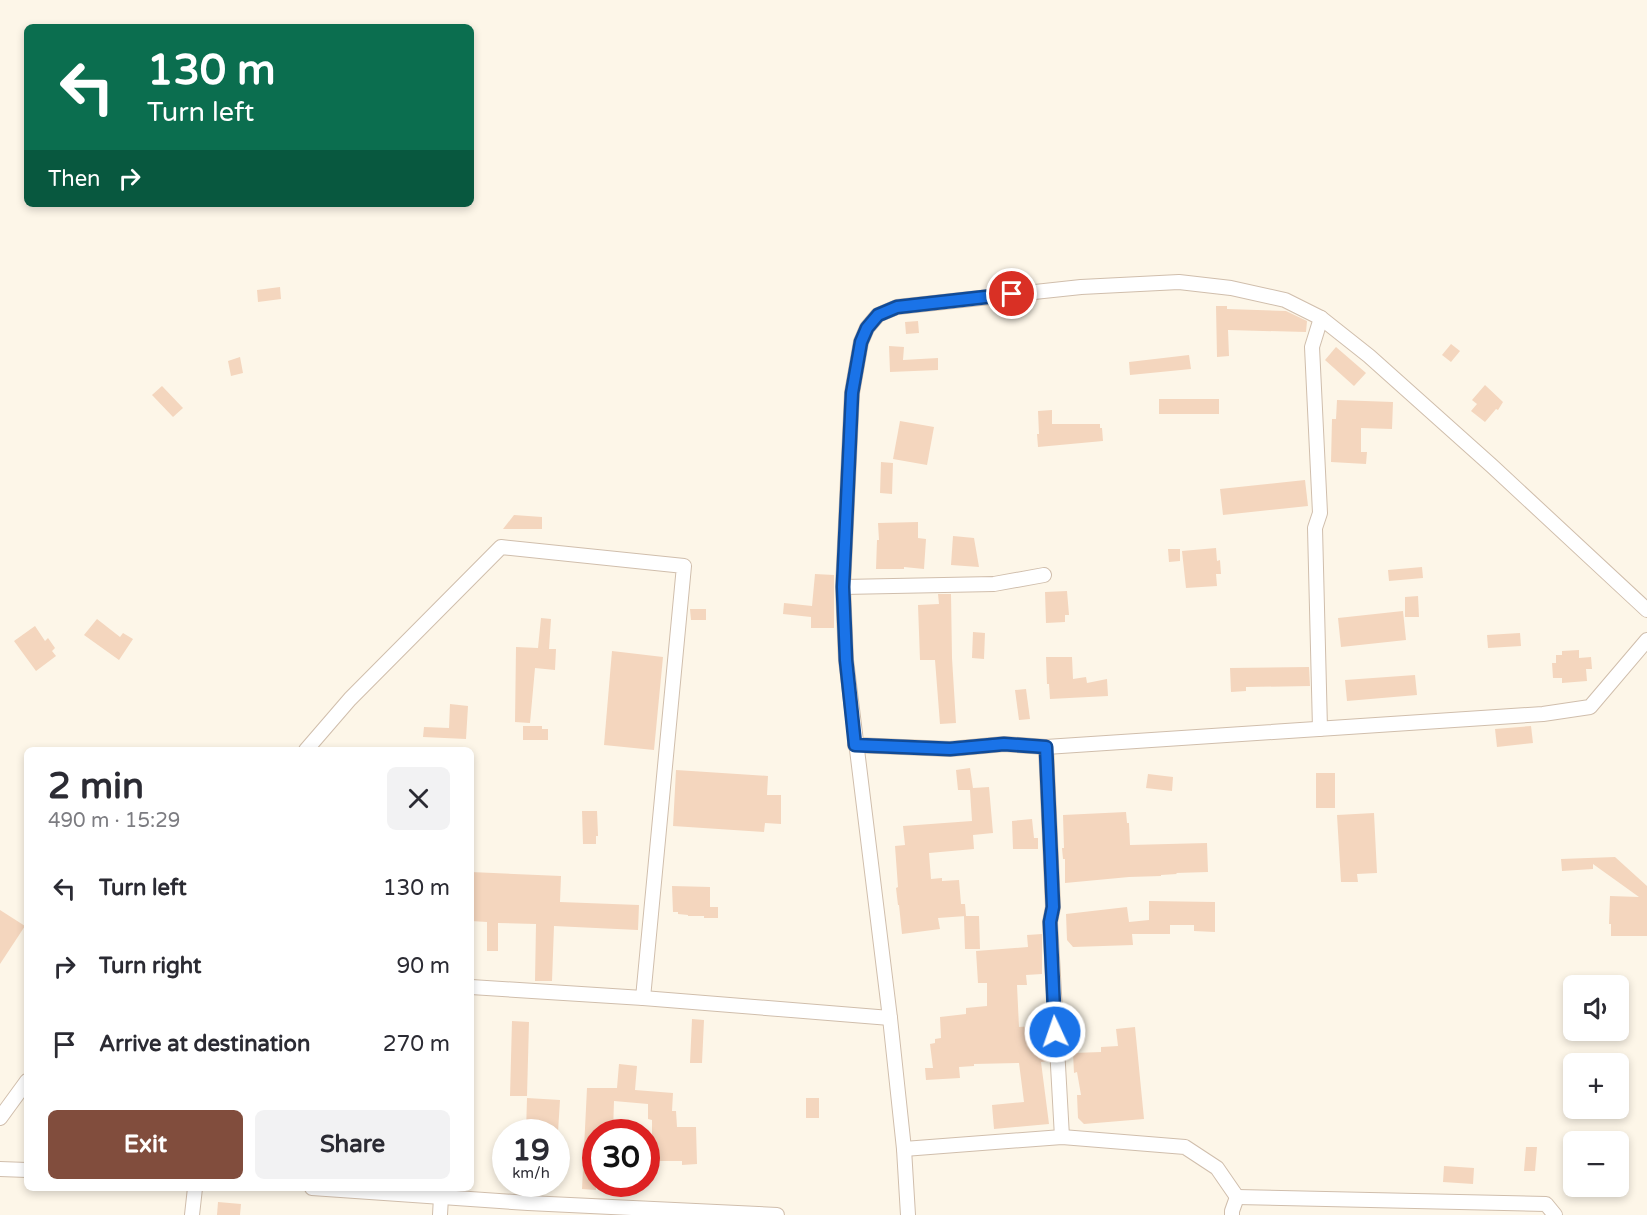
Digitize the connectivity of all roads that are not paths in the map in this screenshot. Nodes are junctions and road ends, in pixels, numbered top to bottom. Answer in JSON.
{"nodes":[{"id":1,"x":1321,"y":318,"type":"junction"},
{"id":2,"x":1044,"y":575,"type":"dead end"},
{"id":3,"x":843,"y":587,"type":"junction"},
{"id":4,"x":1647,"y":610,"type":"edge"},
{"id":5,"x":1647,"y":640,"type":"edge"},
{"id":6,"x":1320,"y":729,"type":"junction"},
{"id":7,"x":855,"y":745,"type":"junction"},
{"id":8,"x":309,"y":747,"type":"edge"},
{"id":9,"x":1046,"y":747,"type":"junction"},
{"id":10,"x":474,"y":987,"type":"edge"},
{"id":11,"x":643,"y":998,"type":"junction"},
{"id":12,"x":890,"y":1018,"type":"junction"},
{"id":13,"x":24,"y":1085,"type":"edge"},
{"id":14,"x":0,"y":1118,"type":"edge"},
{"id":15,"x":1062,"y":1137,"type":"junction"},
{"id":16,"x":904,"y":1149,"type":"junction"},
{"id":17,"x":0,"y":1169,"type":"edge"},
{"id":18,"x":24,"y":1170,"type":"edge"},
{"id":19,"x":195,"y":1191,"type":"edge"},
{"id":20,"x":355,"y":1191,"type":"edge"},
{"id":21,"x":441,"y":1197,"type":"junction"},
{"id":22,"x":1237,"y":1197,"type":"junction"},
{"id":23,"x":691,"y":1213,"type":"edge"},
{"id":24,"x":192,"y":1215,"type":"edge"},
{"id":25,"x":440,"y":1215,"type":"edge"},
{"id":26,"x":777,"y":1215,"type":"edge"},
{"id":27,"x":908,"y":1215,"type":"edge"},
{"id":28,"x":1232,"y":1215,"type":"edge"},
{"id":29,"x":1555,"y":1215,"type":"edge"}],
"edges":[{"from":1,"to":3,"type":"street"},
{"from":1,"to":4,"type":"street"},
{"from":1,"to":6,"type":"street"},
{"from":2,"to":3,"type":"street"},
{"from":3,"to":7,"type":"street"},
{"from":5,"to":6,"type":"street"},
{"from":6,"to":9,"type":"street"},
{"from":7,"to":9,"type":"street"},
{"from":7,"to":12,"type":"street"},
{"from":8,"to":11,"type":"street"},
{"from":9,"to":15,"type":"street"},
{"from":10,"to":11,"type":"street"},
{"from":11,"to":12,"type":"street"},
{"from":12,"to":16,"type":"street"},
{"from":13,"to":14,"type":"street"},
{"from":15,"to":16,"type":"street"},
{"from":15,"to":22,"type":"street"},
{"from":16,"to":27,"type":"street"},
{"from":17,"to":18,"type":"street"},
{"from":19,"to":24,"type":"street"},
{"from":20,"to":21,"type":"street"},
{"from":21,"to":23,"type":"street"},
{"from":21,"to":25,"type":"street"},
{"from":22,"to":28,"type":"street"},
{"from":22,"to":29,"type":"street"},
{"from":23,"to":26,"type":"street"}]}
